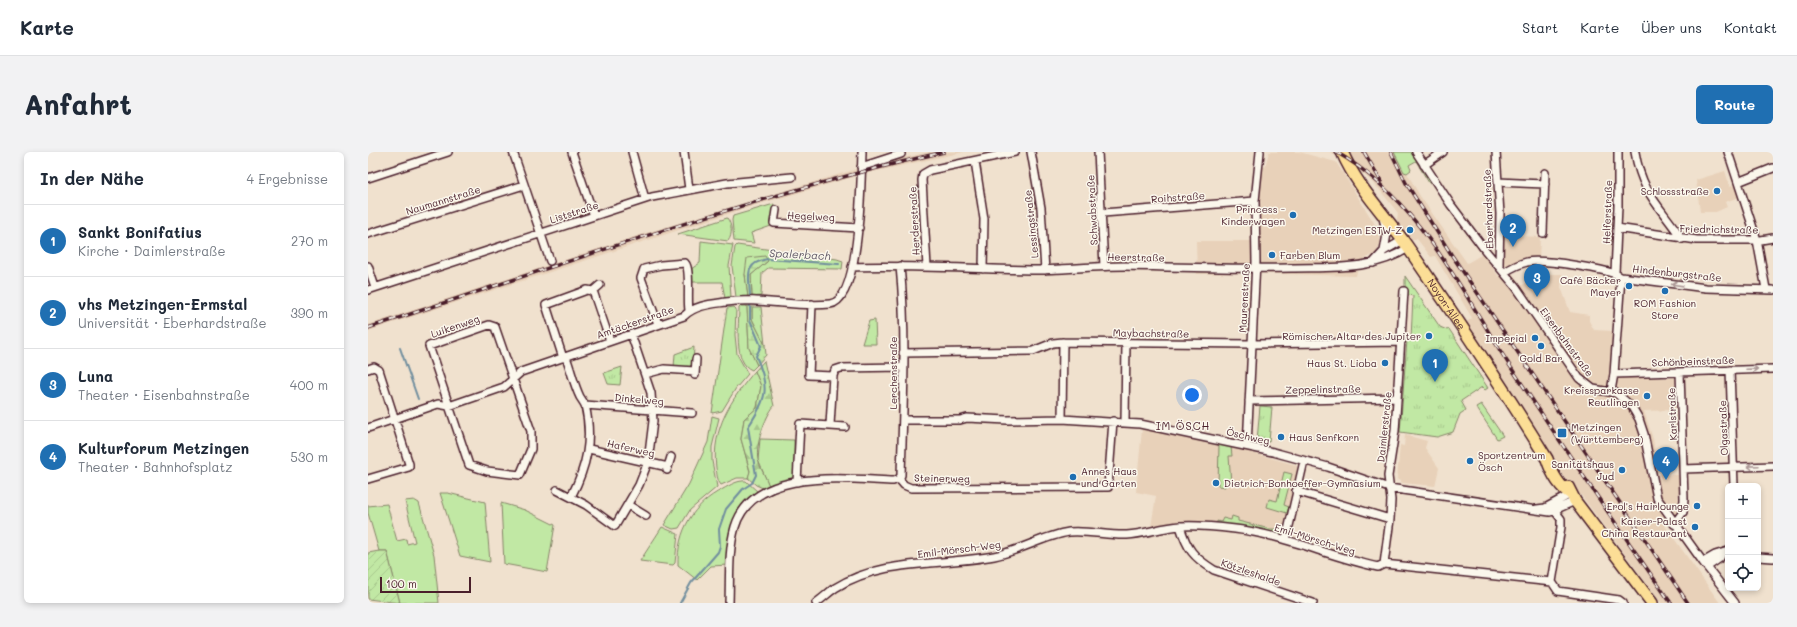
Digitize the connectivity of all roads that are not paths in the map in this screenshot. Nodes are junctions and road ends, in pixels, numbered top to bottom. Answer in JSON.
{"nodes":[{"id":1,"x":415,"y":152,"type":"edge"},
{"id":2,"x":448,"y":152,"type":"edge"},
{"id":3,"x":512,"y":152,"type":"edge"},
{"id":4,"x":572,"y":152,"type":"edge"},
{"id":5,"x":632,"y":152,"type":"edge"},
{"id":6,"x":684,"y":152,"type":"edge"},
{"id":7,"x":862,"y":152,"type":"edge"},
{"id":8,"x":1015,"y":152,"type":"edge"},
{"id":9,"x":1031,"y":152,"type":"edge"},
{"id":10,"x":1098,"y":152,"type":"edge"},
{"id":11,"x":1260,"y":152,"type":"edge"},
{"id":12,"x":1342,"y":152,"type":"edge"},
{"id":13,"x":1416,"y":152,"type":"edge"},
{"id":14,"x":1443,"y":152,"type":"edge"},
{"id":15,"x":1496,"y":152,"type":"edge"},
{"id":16,"x":1618,"y":152,"type":"edge"},
{"id":17,"x":1635,"y":152,"type":"edge"},
{"id":18,"x":1728,"y":152,"type":"edge"},
{"id":19,"x":901,"y":154,"type":"dead end"},
{"id":20,"x":418,"y":160,"type":"junction"},
{"id":21,"x":975,"y":161,"type":"junction"},
{"id":22,"x":1424,"y":165,"type":"junction"},
{"id":23,"x":861,"y":167,"type":"junction"},
{"id":24,"x":1773,"y":168,"type":"edge"},
{"id":25,"x":1545,"y":173,"type":"dead end"},
{"id":26,"x":792,"y":177,"type":"dead end"},
{"id":27,"x":368,"y":178,"type":"edge"},
{"id":28,"x":1498,"y":182,"type":"junction"},
{"id":29,"x":1738,"y":182,"type":"junction"},
{"id":30,"x":1545,"y":184,"type":"junction"},
{"id":31,"x":524,"y":185,"type":"junction"},
{"id":32,"x":689,"y":189,"type":"junction"},
{"id":33,"x":645,"y":199,"type":"junction"},
{"id":34,"x":1255,"y":201,"type":"junction"},
{"id":35,"x":776,"y":210,"type":"dead end"},
{"id":36,"x":1103,"y":213,"type":"junction"},
{"id":37,"x":1382,"y":213,"type":"junction"},
{"id":38,"x":594,"y":216,"type":"junction"},
{"id":39,"x":859,"y":228,"type":"junction"},
{"id":40,"x":1617,"y":228,"type":"junction"},
{"id":41,"x":1543,"y":233,"type":"dead end"},
{"id":42,"x":368,"y":234,"type":"edge"},
{"id":43,"x":540,"y":234,"type":"junction"},
{"id":44,"x":1773,"y":238,"type":"edge"},
{"id":45,"x":1682,"y":239,"type":"junction"},
{"id":46,"x":1757,"y":240,"type":"junction"},
{"id":47,"x":1405,"y":244,"type":"junction"},
{"id":48,"x":1384,"y":251,"type":"junction"},
{"id":49,"x":550,"y":262,"type":"dead end"},
{"id":50,"x":1372,"y":263,"type":"junction"},
{"id":51,"x":1499,"y":265,"type":"junction"},
{"id":52,"x":368,"y":266,"type":"edge"},
{"id":53,"x":900,"y":266,"type":"junction"},
{"id":54,"x":1104,"y":266,"type":"junction"},
{"id":55,"x":852,"y":267,"type":"junction"},
{"id":56,"x":927,"y":267,"type":"junction"},
{"id":57,"x":983,"y":269,"type":"junction"},
{"id":58,"x":1254,"y":269,"type":"junction"},
{"id":59,"x":1045,"y":270,"type":"junction"},
{"id":60,"x":1505,"y":272,"type":"junction"},
{"id":61,"x":1615,"y":274,"type":"junction"},
{"id":62,"x":600,"y":286,"type":"dead end"},
{"id":63,"x":372,"y":288,"type":"edge"},
{"id":64,"x":1769,"y":289,"type":"edge"},
{"id":65,"x":593,"y":291,"type":"junction"},
{"id":66,"x":1404,"y":291,"type":"dead end"},
{"id":67,"x":812,"y":304,"type":"junction"},
{"id":68,"x":689,"y":310,"type":"junction"},
{"id":69,"x":658,"y":324,"type":"junction"},
{"id":70,"x":631,"y":334,"type":"junction"},
{"id":71,"x":610,"y":341,"type":"junction"},
{"id":72,"x":1063,"y":342,"type":"junction"},
{"id":73,"x":1126,"y":342,"type":"junction"},
{"id":74,"x":1402,"y":342,"type":"junction"},
{"id":75,"x":1252,"y":344,"type":"junction"},
{"id":76,"x":903,"y":353,"type":"junction"},
{"id":77,"x":565,"y":357,"type":"junction"},
{"id":78,"x":696,"y":359,"type":"dead end"},
{"id":79,"x":903,"y":367,"type":"junction"},
{"id":80,"x":1773,"y":368,"type":"edge"},
{"id":81,"x":368,"y":369,"type":"edge"},
{"id":82,"x":1730,"y":370,"type":"junction"},
{"id":83,"x":1680,"y":372,"type":"junction"},
{"id":84,"x":645,"y":374,"type":"junction"},
{"id":85,"x":1614,"y":374,"type":"junction"},
{"id":86,"x":833,"y":376,"type":"junction"},
{"id":87,"x":514,"y":380,"type":"junction"},
{"id":88,"x":1611,"y":391,"type":"junction"},
{"id":89,"x":1397,"y":398,"type":"junction"},
{"id":90,"x":1249,"y":401,"type":"junction"},
{"id":91,"x":585,"y":405,"type":"junction"},
{"id":92,"x":448,"y":406,"type":"junction"},
{"id":93,"x":654,"y":410,"type":"junction"},
{"id":94,"x":692,"y":413,"type":"dead end"},
{"id":95,"x":395,"y":418,"type":"junction"},
{"id":96,"x":1062,"y":419,"type":"junction"},
{"id":97,"x":903,"y":420,"type":"junction"},
{"id":98,"x":1113,"y":421,"type":"junction"},
{"id":99,"x":1125,"y":422,"type":"junction"},
{"id":100,"x":830,"y":425,"type":"junction"},
{"id":101,"x":846,"y":427,"type":"dead end"},
{"id":102,"x":368,"y":428,"type":"edge"},
{"id":103,"x":1247,"y":446,"type":"junction"},
{"id":104,"x":589,"y":449,"type":"junction"},
{"id":105,"x":671,"y":457,"type":"dead end"},
{"id":106,"x":1304,"y":460,"type":"junction"},
{"id":107,"x":648,"y":462,"type":"junction"},
{"id":108,"x":1773,"y":466,"type":"edge"},
{"id":109,"x":1734,"y":467,"type":"junction"},
{"id":110,"x":1683,"y":469,"type":"junction"},
{"id":111,"x":368,"y":479,"type":"edge"},
{"id":112,"x":899,"y":479,"type":"junction"},
{"id":113,"x":797,"y":482,"type":"junction"},
{"id":114,"x":1734,"y":483,"type":"edge"},
{"id":115,"x":1389,"y":488,"type":"junction"},
{"id":116,"x":557,"y":490,"type":"dead end"},
{"id":117,"x":1296,"y":492,"type":"junction"},
{"id":118,"x":571,"y":497,"type":"junction"},
{"id":119,"x":1573,"y":497,"type":"junction"},
{"id":120,"x":628,"y":505,"type":"junction"},
{"id":121,"x":1535,"y":510,"type":"junction"},
{"id":122,"x":1555,"y":512,"type":"junction"},
{"id":123,"x":646,"y":516,"type":"dead end"},
{"id":124,"x":1390,"y":519,"type":"junction"},
{"id":125,"x":1674,"y":524,"type":"junction"},
{"id":126,"x":1180,"y":526,"type":"junction"},
{"id":127,"x":1286,"y":539,"type":"junction"},
{"id":128,"x":1725,"y":552,"type":"edge"},
{"id":129,"x":1761,"y":557,"type":"edge"},
{"id":130,"x":1773,"y":558,"type":"edge"},
{"id":131,"x":1384,"y":564,"type":"junction"},
{"id":132,"x":1705,"y":565,"type":"junction"},
{"id":133,"x":1552,"y":582,"type":"junction"},
{"id":134,"x":729,"y":603,"type":"edge"},
{"id":135,"x":816,"y":603,"type":"edge"},
{"id":136,"x":1313,"y":603,"type":"edge"},
{"id":137,"x":1623,"y":603,"type":"edge"},
{"id":138,"x":1652,"y":603,"type":"edge"},
{"id":139,"x":1735,"y":603,"type":"edge"}],
"edges":[{"from":1,"to":20,"type":"street"},
{"from":2,"to":20,"type":"street"},
{"from":3,"to":31,"type":"street"},
{"from":4,"to":38,"type":"street"},
{"from":5,"to":33,"type":"street"},
{"from":6,"to":32,"type":"street"},
{"from":7,"to":23,"type":"street","name":"Amtäckerstraße"},
{"from":8,"to":21,"type":"street"},
{"from":9,"to":59,"type":"street","name":"Lessingstraße"},
{"from":10,"to":36,"type":"street","name":"Schwabstraße"},
{"from":11,"to":34,"type":"street","name":"Maurenstraße"},
{"from":12,"to":37,"type":"main road","name":"Noyon-Allee"},
{"from":13,"to":22,"type":"street","name":"Eisenbahnstraße"},
{"from":14,"to":22,"type":"street"},
{"from":15,"to":28,"type":"street","name":"Eberhardstraße"},
{"from":16,"to":40,"type":"street","name":"Helferstraße"},
{"from":17,"to":45,"type":"street"},
{"from":18,"to":29,"type":"street"},
{"from":19,"to":23,"type":"street"},
{"from":20,"to":27,"type":"street"},
{"from":21,"to":56,"type":"street","name":"Herderstraße"},
{"from":21,"to":57,"type":"street"},
{"from":22,"to":51,"type":"street","name":"Eisenbahnstraße"},
{"from":23,"to":39,"type":"street","name":"Amtäckerstraße"},
{"from":24,"to":29,"type":"street"},
{"from":25,"to":30,"type":"street"},
{"from":26,"to":32,"type":"street","name":"Liststraße"},
{"from":28,"to":30,"type":"street"},
{"from":28,"to":51,"type":"street","name":"Eberhardstraße"},
{"from":29,"to":46,"type":"street"},
{"from":30,"to":41,"type":"street"},
{"from":31,"to":42,"type":"street","name":"Naumannstraße"},
{"from":31,"to":43,"type":"street"},
{"from":32,"to":33,"type":"street","name":"Liststraße"},
{"from":33,"to":38,"type":"street","name":"Liststraße"},
{"from":34,"to":36,"type":"street","name":"Roihstraße"},
{"from":34,"to":58,"type":"street","name":"Maurenstraße"},
{"from":35,"to":39,"type":"street","name":"Hegelweg"},
{"from":36,"to":54,"type":"street","name":"Schwabstraße"},
{"from":37,"to":47,"type":"main road","name":"Noyon-Allee"},
{"from":37,"to":48,"type":"street"},
{"from":38,"to":43,"type":"street","name":"Liststraße"},
{"from":39,"to":55,"type":"street","name":"Amtäckerstraße"},
{"from":40,"to":45,"type":"street","name":"Friedrichstraße"},
{"from":40,"to":61,"type":"street","name":"Helferstraße"},
{"from":43,"to":49,"type":"street"},
{"from":43,"to":63,"type":"street","name":"Liststraße"},
{"from":44,"to":46,"type":"street","name":"Friedrichstraße"},
{"from":45,"to":46,"type":"street","name":"Friedrichstraße"},
{"from":46,"to":64,"type":"street"},
{"from":47,"to":48,"type":"street"},
{"from":47,"to":50,"type":"street","name":"Heerstraße"},
{"from":47,"to":119,"type":"main road","name":"Noyon-Allee"},
{"from":48,"to":50,"type":"street"},
{"from":50,"to":58,"type":"street","name":"Heerstraße"},
{"from":51,"to":60,"type":"street","name":"Eisenbahnstraße"},
{"from":52,"to":63,"type":"street"},
{"from":53,"to":55,"type":"street"},
{"from":53,"to":56,"type":"street","name":"Heerstraße"},
{"from":53,"to":76,"type":"street","name":"Lerchenstraße"},
{"from":54,"to":58,"type":"street","name":"Heerstraße"},
{"from":54,"to":59,"type":"street","name":"Heerstraße"},
{"from":55,"to":67,"type":"street","name":"Amtäckerstraße"},
{"from":56,"to":57,"type":"street","name":"Heerstraße"},
{"from":57,"to":59,"type":"street","name":"Heerstraße"},
{"from":58,"to":75,"type":"street","name":"Maurenstraße"},
{"from":60,"to":61,"type":"street"},
{"from":60,"to":88,"type":"street","name":"Eisenbahnstraße"},
{"from":64,"to":61,"type":"street","name":"Hindenburgstraße","one_way":true},
{"from":61,"to":85,"type":"street","name":"Hindenburgstraße"},
{"from":62,"to":65,"type":"street"},
{"from":65,"to":71,"type":"street"},
{"from":65,"to":77,"type":"street"},
{"from":66,"to":74,"type":"street","name":"Daimlerstraße"},
{"from":67,"to":68,"type":"street","name":"Amtäckerstraße"},
{"from":67,"to":86,"type":"street"},
{"from":68,"to":69,"type":"street","name":"Amtäckerstraße"},
{"from":68,"to":69,"type":"street"},
{"from":69,"to":70,"type":"street","name":"Amtäckerstraße"},
{"from":70,"to":71,"type":"street","name":"Amtäckerstraße"},
{"from":70,"to":84,"type":"street"},
{"from":71,"to":77,"type":"street","name":"Amtäckerstraße"},
{"from":72,"to":73,"type":"street","name":"Maybachstraße"},
{"from":72,"to":76,"type":"street","name":"Maybachstraße"},
{"from":72,"to":96,"type":"street"},
{"from":73,"to":75,"type":"street","name":"Maybachstraße"},
{"from":73,"to":99,"type":"street"},
{"from":74,"to":75,"type":"street","name":"Maybachstraße"},
{"from":74,"to":89,"type":"street","name":"Daimlerstraße"},
{"from":75,"to":90,"type":"street","name":"Maurenstraße"},
{"from":76,"to":79,"type":"street","name":"Lerchenstraße"},
{"from":77,"to":87,"type":"street","name":"Amtäckerstraße"},
{"from":77,"to":91,"type":"street"},
{"from":78,"to":84,"type":"street"},
{"from":79,"to":86,"type":"street"},
{"from":79,"to":97,"type":"street","name":"Lerchenstraße"},
{"from":82,"to":80,"type":"street","name":"Schönbeinstraße","one_way":true},
{"from":81,"to":95,"type":"street"},
{"from":82,"to":83,"type":"street","name":"Schönbeinstraße"},
{"from":82,"to":109,"type":"street","name":"Olgastraße"},
{"from":83,"to":85,"type":"street","name":"Schönbeinstraße"},
{"from":83,"to":110,"type":"street","name":"Karlstraße"},
{"from":84,"to":93,"type":"street"},
{"from":85,"to":88,"type":"street","name":"Hindenburgstraße"},
{"from":86,"to":100,"type":"street"},
{"from":87,"to":92,"type":"street","name":"Amtäckerstraße"},
{"from":87,"to":92,"type":"street","name":"Luikenweg"},
{"from":87,"to":92,"type":"street"},
{"from":88,"to":125,"type":"street","name":"Eisenbahnstraße"},
{"from":89,"to":90,"type":"street","name":"Zeppelinstraße"},
{"from":89,"to":115,"type":"street","name":"Daimlerstraße"},
{"from":90,"to":103,"type":"street","name":"Maurenstraße"},
{"from":91,"to":93,"type":"street","name":"Dinkelweg"},
{"from":91,"to":104,"type":"street"},
{"from":92,"to":95,"type":"street","name":"Amtäckerstraße"},
{"from":93,"to":94,"type":"street","name":"Dinkelweg"},
{"from":93,"to":107,"type":"street"},
{"from":95,"to":102,"type":"street","name":"Amtäckerstraße"},
{"from":95,"to":111,"type":"street"},
{"from":96,"to":97,"type":"street","name":"Öschweg"},
{"from":96,"to":98,"type":"street","name":"Öschweg"},
{"from":97,"to":112,"type":"street","name":"Lerchenstraße"},
{"from":98,"to":99,"type":"street","name":"Öschweg"},
{"from":98,"to":112,"type":"street","name":"Steinerweg"},
{"from":99,"to":103,"type":"street","name":"Öschweg"},
{"from":100,"to":101,"type":"street"},
{"from":100,"to":113,"type":"street"},
{"from":103,"to":106,"type":"street","name":"Öschweg"},
{"from":104,"to":107,"type":"street","name":"Haferweg"},
{"from":104,"to":118,"type":"street"},
{"from":105,"to":107,"type":"street","name":"Haferweg"},
{"from":106,"to":115,"type":"street","name":"Öschweg"},
{"from":106,"to":117,"type":"street"},
{"from":107,"to":120,"type":"street"},
{"from":108,"to":109,"type":"street","one_way":true},
{"from":109,"to":110,"type":"street"},
{"from":109,"to":114,"type":"street","name":"Olgastraße"},
{"from":110,"to":125,"type":"street","name":"Karlstraße"},
{"from":112,"to":113,"type":"street","name":"Steinerweg"},
{"from":113,"to":134,"type":"street","name":"Steinerweg"},
{"from":115,"to":121,"type":"street","name":"Öschweg"},
{"from":115,"to":124,"type":"street","name":"Daimlerstraße"},
{"from":116,"to":118,"type":"street"},
{"from":117,"to":124,"type":"street"},
{"from":117,"to":127,"type":"street"},
{"from":118,"to":120,"type":"street"},
{"from":119,"to":121,"type":"street","name":"Öschweg"},
{"from":119,"to":122,"type":"street"},
{"from":119,"to":138,"type":"main road","name":"Noyon-Allee"},
{"from":120,"to":123,"type":"street"},
{"from":121,"to":122,"type":"street","name":"Öschweg"},
{"from":122,"to":133,"type":"street"},
{"from":124,"to":131,"type":"street","name":"Daimlerstraße"},
{"from":125,"to":132,"type":"street"},
{"from":126,"to":127,"type":"street","name":"Emil-Mörsch-Weg"},
{"from":126,"to":135,"type":"street","name":"Emil-Mörsch-Weg"},
{"from":126,"to":136,"type":"street","name":"Kötzleshalde"},
{"from":127,"to":131,"type":"street","name":"Emil-Mörsch-Weg"},
{"from":128,"to":132,"type":"street"},
{"from":129,"to":130,"type":"street"},
{"from":131,"to":133,"type":"street","name":"Emil-Mörsch-Weg"},
{"from":132,"to":139,"type":"street"},
{"from":133,"to":137,"type":"street","name":"Emil-Mörsch-Weg"}]}
